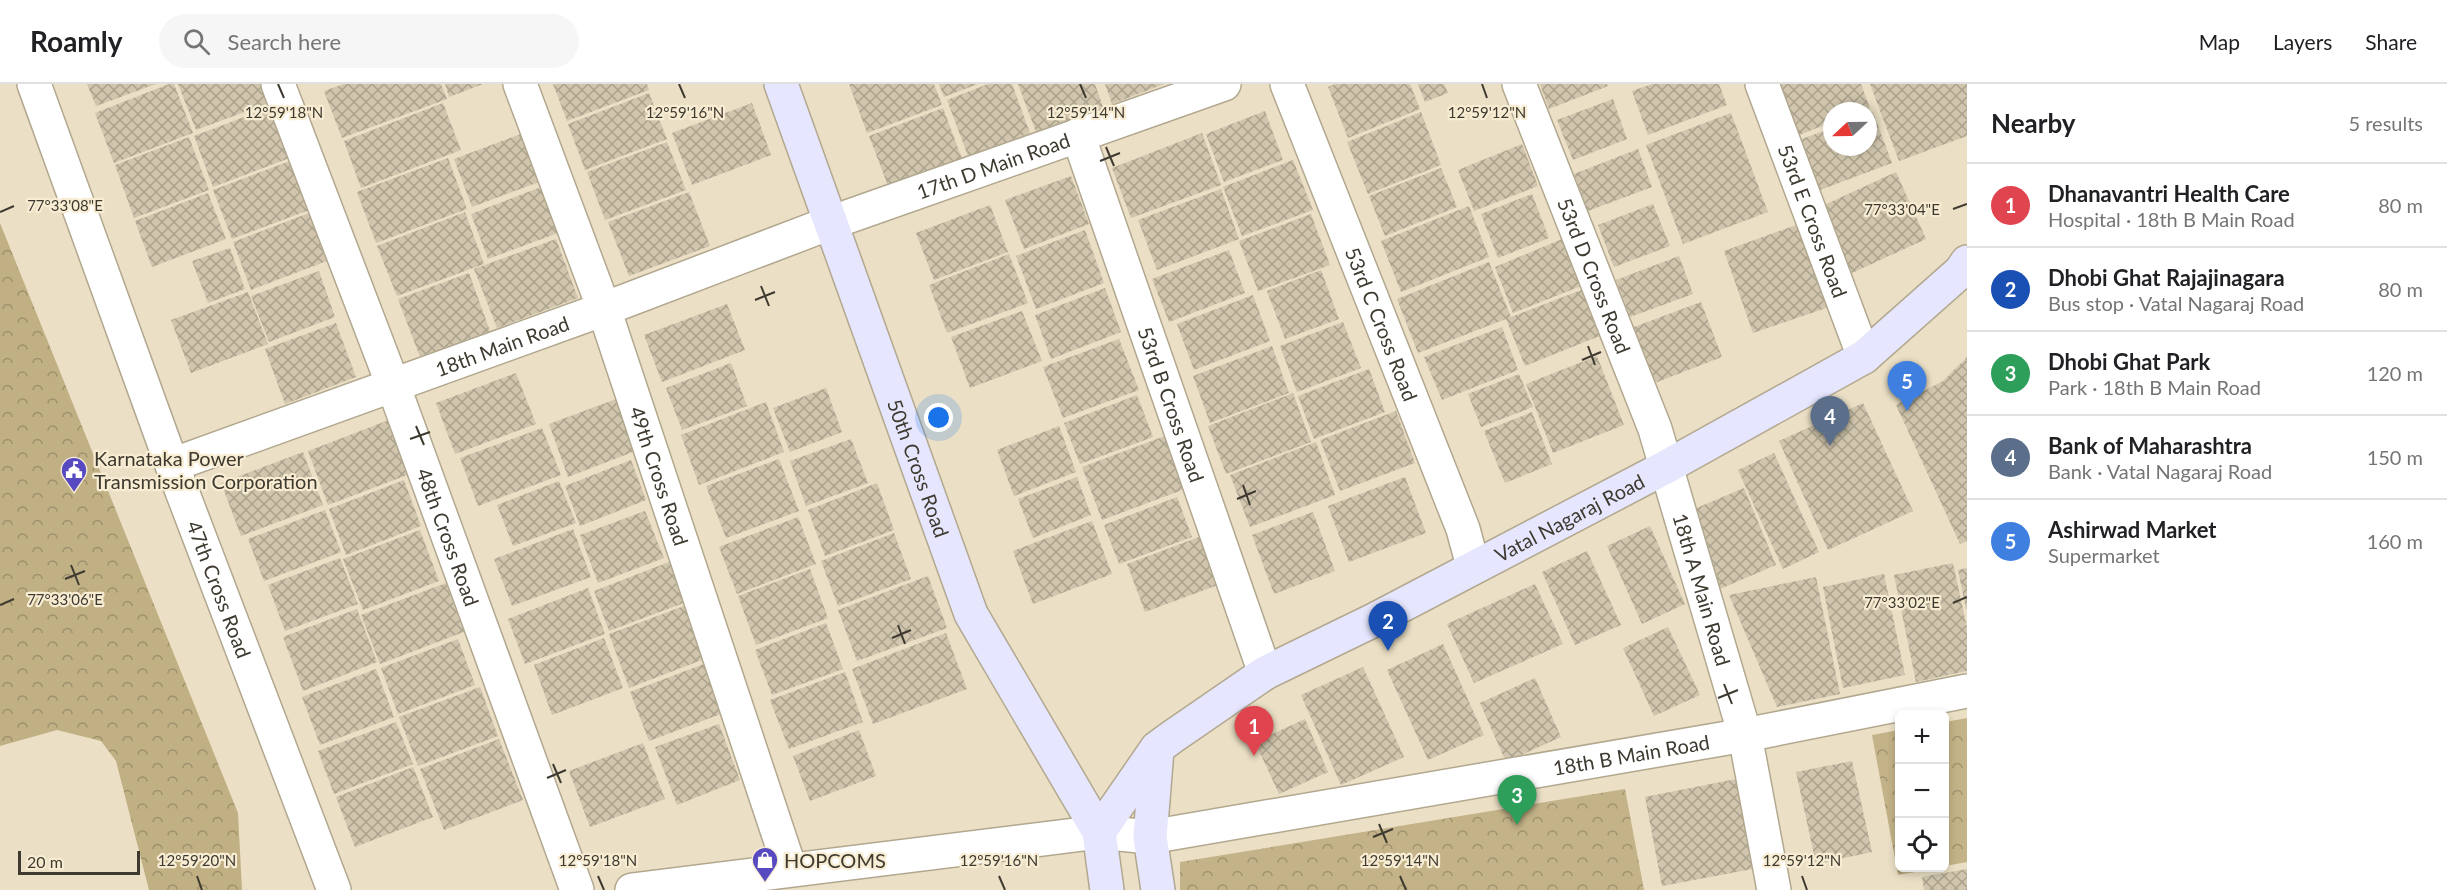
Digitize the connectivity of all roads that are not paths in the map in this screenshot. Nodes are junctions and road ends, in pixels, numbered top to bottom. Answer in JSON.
{"nodes":[{"id":1,"x":34,"y":84,"type":"edge"},
{"id":2,"x":278,"y":84,"type":"edge"},
{"id":3,"x":520,"y":84,"type":"edge"},
{"id":4,"x":781,"y":84,"type":"edge"},
{"id":5,"x":1224,"y":84,"type":"edge"},
{"id":6,"x":1287,"y":84,"type":"edge"},
{"id":7,"x":1519,"y":84,"type":"edge"},
{"id":8,"x":1762,"y":84,"type":"edge"},
{"id":9,"x":1078,"y":135,"type":"junction"},
{"id":10,"x":830,"y":223,"type":"junction"},
{"id":11,"x":1965,"y":269,"type":"edge"},
{"id":12,"x":604,"y":309,"type":"junction"},
{"id":13,"x":1864,"y":357,"type":"junction"},
{"id":14,"x":393,"y":385,"type":"junction"},
{"id":15,"x":171,"y":465,"type":"junction"},
{"id":16,"x":1666,"y":467,"type":"junction"},
{"id":17,"x":1473,"y":566,"type":"junction"},
{"id":18,"x":1265,"y":673,"type":"junction"},
{"id":19,"x":1967,"y":691,"type":"edge"},
{"id":20,"x":1744,"y":735,"type":"junction"},
{"id":21,"x":1157,"y":748,"type":"junction"},
{"id":22,"x":1099,"y":832,"type":"junction"},
{"id":23,"x":1150,"y":837,"type":"junction"},
{"id":24,"x":790,"y":869,"type":"junction"},
{"id":25,"x":334,"y":890,"type":"edge"},
{"id":26,"x":577,"y":890,"type":"edge"},
{"id":27,"x":632,"y":890,"type":"edge"},
{"id":28,"x":1107,"y":890,"type":"edge"},
{"id":29,"x":1158,"y":890,"type":"edge"},
{"id":30,"x":1774,"y":890,"type":"edge"}],
"edges":[{"from":1,"to":15,"type":"street","name":"47th Cross Road"},
{"from":2,"to":14,"type":"street","name":"48th Cross Road"},
{"from":3,"to":12,"type":"street","name":"49th Cross Road"},
{"from":4,"to":10,"type":"main road","name":"50th Cross Road"},
{"from":5,"to":9,"type":"street","name":"17th D Main Road"},
{"from":6,"to":17,"type":"street","name":"53rd C Cross Road"},
{"from":7,"to":16,"type":"street","name":"53rd D Cross Road"},
{"from":8,"to":13,"type":"street","name":"53rd E Cross Road"},
{"from":9,"to":10,"type":"street","name":"17th D Main Road"},
{"from":9,"to":18,"type":"street","name":"53rd B Cross Road"},
{"from":10,"to":12,"type":"street","name":"18th Main Road"},
{"from":10,"to":22,"type":"main road","name":"50th Cross Road"},
{"from":11,"to":13,"type":"main road","name":"Vatal Nagaraj Road"},
{"from":12,"to":14,"type":"street","name":"18th Main Road"},
{"from":12,"to":24,"type":"street","name":"49th Cross Road"},
{"from":13,"to":16,"type":"main road","name":"Vatal Nagaraj Road"},
{"from":14,"to":15,"type":"street","name":"18th Main Road"},
{"from":14,"to":26,"type":"street","name":"48th Cross Road"},
{"from":15,"to":25,"type":"street","name":"47th Cross Road"},
{"from":16,"to":17,"type":"main road","name":"Vatal Nagaraj Road"},
{"from":16,"to":20,"type":"street","name":"18th A Main Road"},
{"from":17,"to":18,"type":"main road","name":"Vatal Nagaraj Road"},
{"from":18,"to":21,"type":"main road","name":"Vatal Nagaraj Road"},
{"from":19,"to":20,"type":"street","name":"18th B Main Road"},
{"from":20,"to":23,"type":"street","name":"18th B Main Road"},
{"from":20,"to":30,"type":"street","name":"18th A Main Road"},
{"from":21,"to":22,"type":"main road","name":"Vatal Nagaraj Road"},
{"from":21,"to":23,"type":"main road"},
{"from":22,"to":23,"type":"street","name":"18th B Main Road"},
{"from":22,"to":24,"type":"street","name":"18th B Main Road"},
{"from":22,"to":28,"type":"main road"},
{"from":23,"to":29,"type":"main road"},
{"from":24,"to":27,"type":"street","name":"18th B Main Road"}]}
